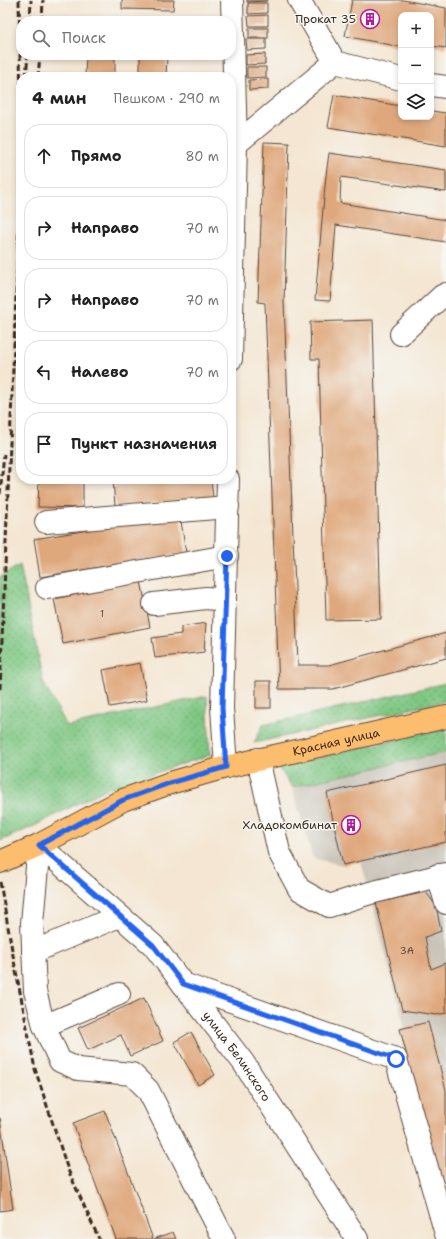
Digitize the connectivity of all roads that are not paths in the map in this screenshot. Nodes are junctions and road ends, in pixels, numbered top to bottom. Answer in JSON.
{"nodes":[{"id":1,"x":232,"y":0,"type":"edge"},
{"id":2,"x":300,"y":0,"type":"edge"},
{"id":3,"x":232,"y":16,"type":"edge"},
{"id":4,"x":232,"y":60,"type":"edge"},
{"id":5,"x":335,"y":62,"type":"junction"},
{"id":6,"x":233,"y":72,"type":"edge"},
{"id":7,"x":398,"y":78,"type":"edge"},
{"id":8,"x":434,"y":85,"type":"edge"},
{"id":9,"x":446,"y":87,"type":"edge"},
{"id":10,"x":236,"y":141,"type":"edge"},
{"id":11,"x":446,"y":294,"type":"edge"},
{"id":12,"x":401,"y":334,"type":"dead end"},
{"id":13,"x":228,"y":484,"type":"edge"},
{"id":14,"x":228,"y":507,"type":"junction"},
{"id":15,"x":46,"y":522,"type":"dead end"},
{"id":16,"x":227,"y":556,"type":"junction"},
{"id":17,"x":47,"y":588,"type":"dead end"},
{"id":18,"x":225,"y":600,"type":"junction"},
{"id":19,"x":154,"y":604,"type":"dead end"},
{"id":20,"x":446,"y":717,"type":"edge"},
{"id":21,"x":258,"y":760,"type":"junction"},
{"id":22,"x":226,"y":767,"type":"junction"},
{"id":23,"x":39,"y":845,"type":"junction"},
{"id":24,"x":0,"y":862,"type":"edge"},
{"id":25,"x":442,"y":874,"type":"edge"},
{"id":26,"x":446,"y":903,"type":"edge"},
{"id":27,"x":119,"y":916,"type":"junction"},
{"id":28,"x":33,"y":952,"type":"junction"},
{"id":29,"x":183,"y":984,"type":"junction"},
{"id":30,"x":119,"y":994,"type":"dead end"},
{"id":31,"x":44,"y":1026,"type":"junction"},
{"id":32,"x":446,"y":1234,"type":"edge"},
{"id":33,"x":224,"y":1239,"type":"edge"},
{"id":34,"x":357,"y":1239,"type":"edge"}],
"edges":[{"from":1,"to":3,"type":"street"},
{"from":2,"to":5,"type":"street"},
{"from":4,"to":6,"type":"street"},
{"from":5,"to":7,"type":"street"},
{"from":5,"to":10,"type":"street"},
{"from":8,"to":9,"type":"street"},
{"from":11,"to":12,"type":"street"},
{"from":13,"to":14,"type":"street"},
{"from":14,"to":15,"type":"street"},
{"from":14,"to":16,"type":"street"},
{"from":16,"to":17,"type":"street"},
{"from":16,"to":18,"type":"street"},
{"from":18,"to":19,"type":"street"},
{"from":18,"to":22,"type":"street"},
{"from":20,"to":21,"type":"main road","name":"Красная улица"},
{"from":21,"to":22,"type":"main road","name":"Красная улица"},
{"from":21,"to":25,"type":"street"},
{"from":22,"to":23,"type":"main road","name":"Красная улица"},
{"from":23,"to":24,"type":"main road","name":"Красная улица"},
{"from":23,"to":27,"type":"street","name":"улица Белинского"},
{"from":23,"to":28,"type":"street"},
{"from":25,"to":26,"type":"street"},
{"from":27,"to":28,"type":"street"},
{"from":27,"to":29,"type":"street","name":"улица Белинского"},
{"from":28,"to":31,"type":"street"},
{"from":29,"to":32,"type":"street"},
{"from":29,"to":34,"type":"street","name":"улица Белинского"},
{"from":30,"to":31,"type":"street"},
{"from":31,"to":33,"type":"street"}]}
